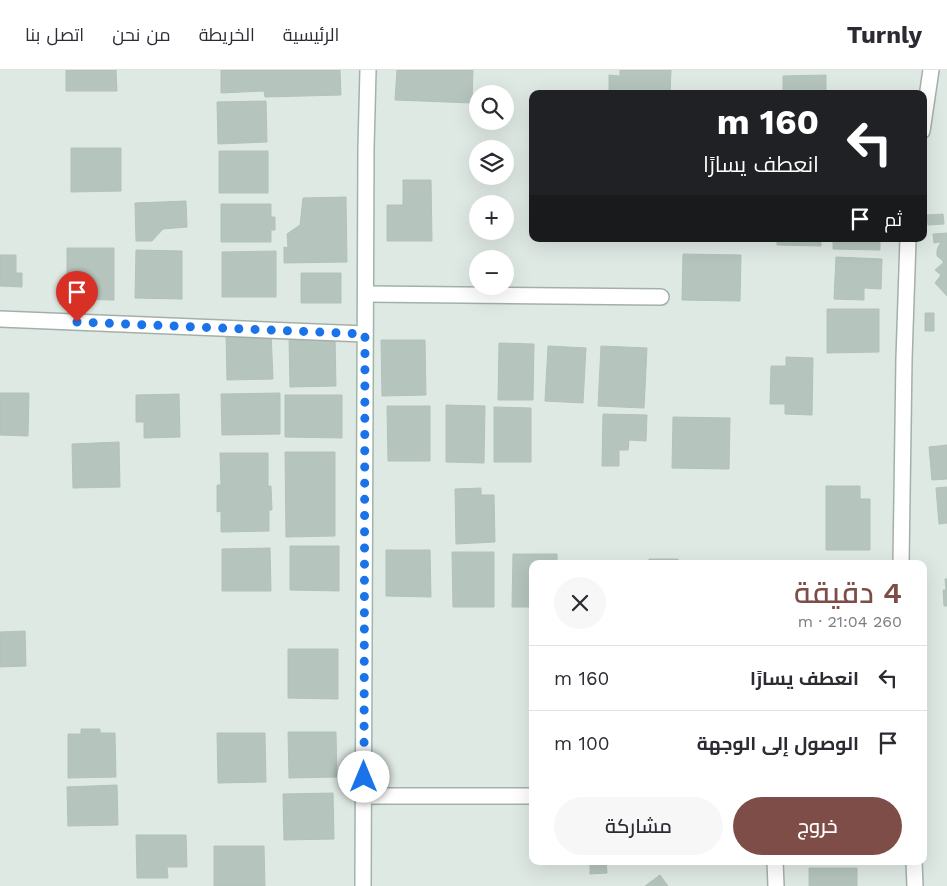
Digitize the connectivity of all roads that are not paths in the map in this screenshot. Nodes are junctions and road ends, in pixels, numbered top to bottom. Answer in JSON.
{"nodes":[{"id":1,"x":368,"y":70,"type":"edge"},
{"id":2,"x":931,"y":70,"type":"edge"},
{"id":3,"x":927,"y":97,"type":"edge"},
{"id":4,"x":908,"y":242,"type":"edge"},
{"id":5,"x":366,"y":294,"type":"junction"},
{"id":6,"x":661,"y":297,"type":"dead end"},
{"id":7,"x":0,"y":319,"type":"edge"},
{"id":8,"x":365,"y":334,"type":"junction"},
{"id":9,"x":901,"y":560,"type":"edge"},
{"id":10,"x":364,"y":796,"type":"junction"},
{"id":11,"x":529,"y":796,"type":"edge"},
{"id":12,"x":776,"y":865,"type":"edge"},
{"id":13,"x":914,"y":865,"type":"edge"},
{"id":14,"x":363,"y":886,"type":"edge"},
{"id":15,"x":776,"y":886,"type":"edge"},
{"id":16,"x":915,"y":886,"type":"edge"}],
"edges":[{"from":1,"to":5,"type":"street"},
{"from":2,"to":3,"type":"street"},
{"from":4,"to":9,"type":"street"},
{"from":5,"to":6,"type":"street"},
{"from":5,"to":8,"type":"street"},
{"from":7,"to":8,"type":"street"},
{"from":8,"to":10,"type":"street"},
{"from":10,"to":11,"type":"street"},
{"from":10,"to":14,"type":"street"},
{"from":12,"to":15,"type":"street"},
{"from":13,"to":16,"type":"street"}]}
